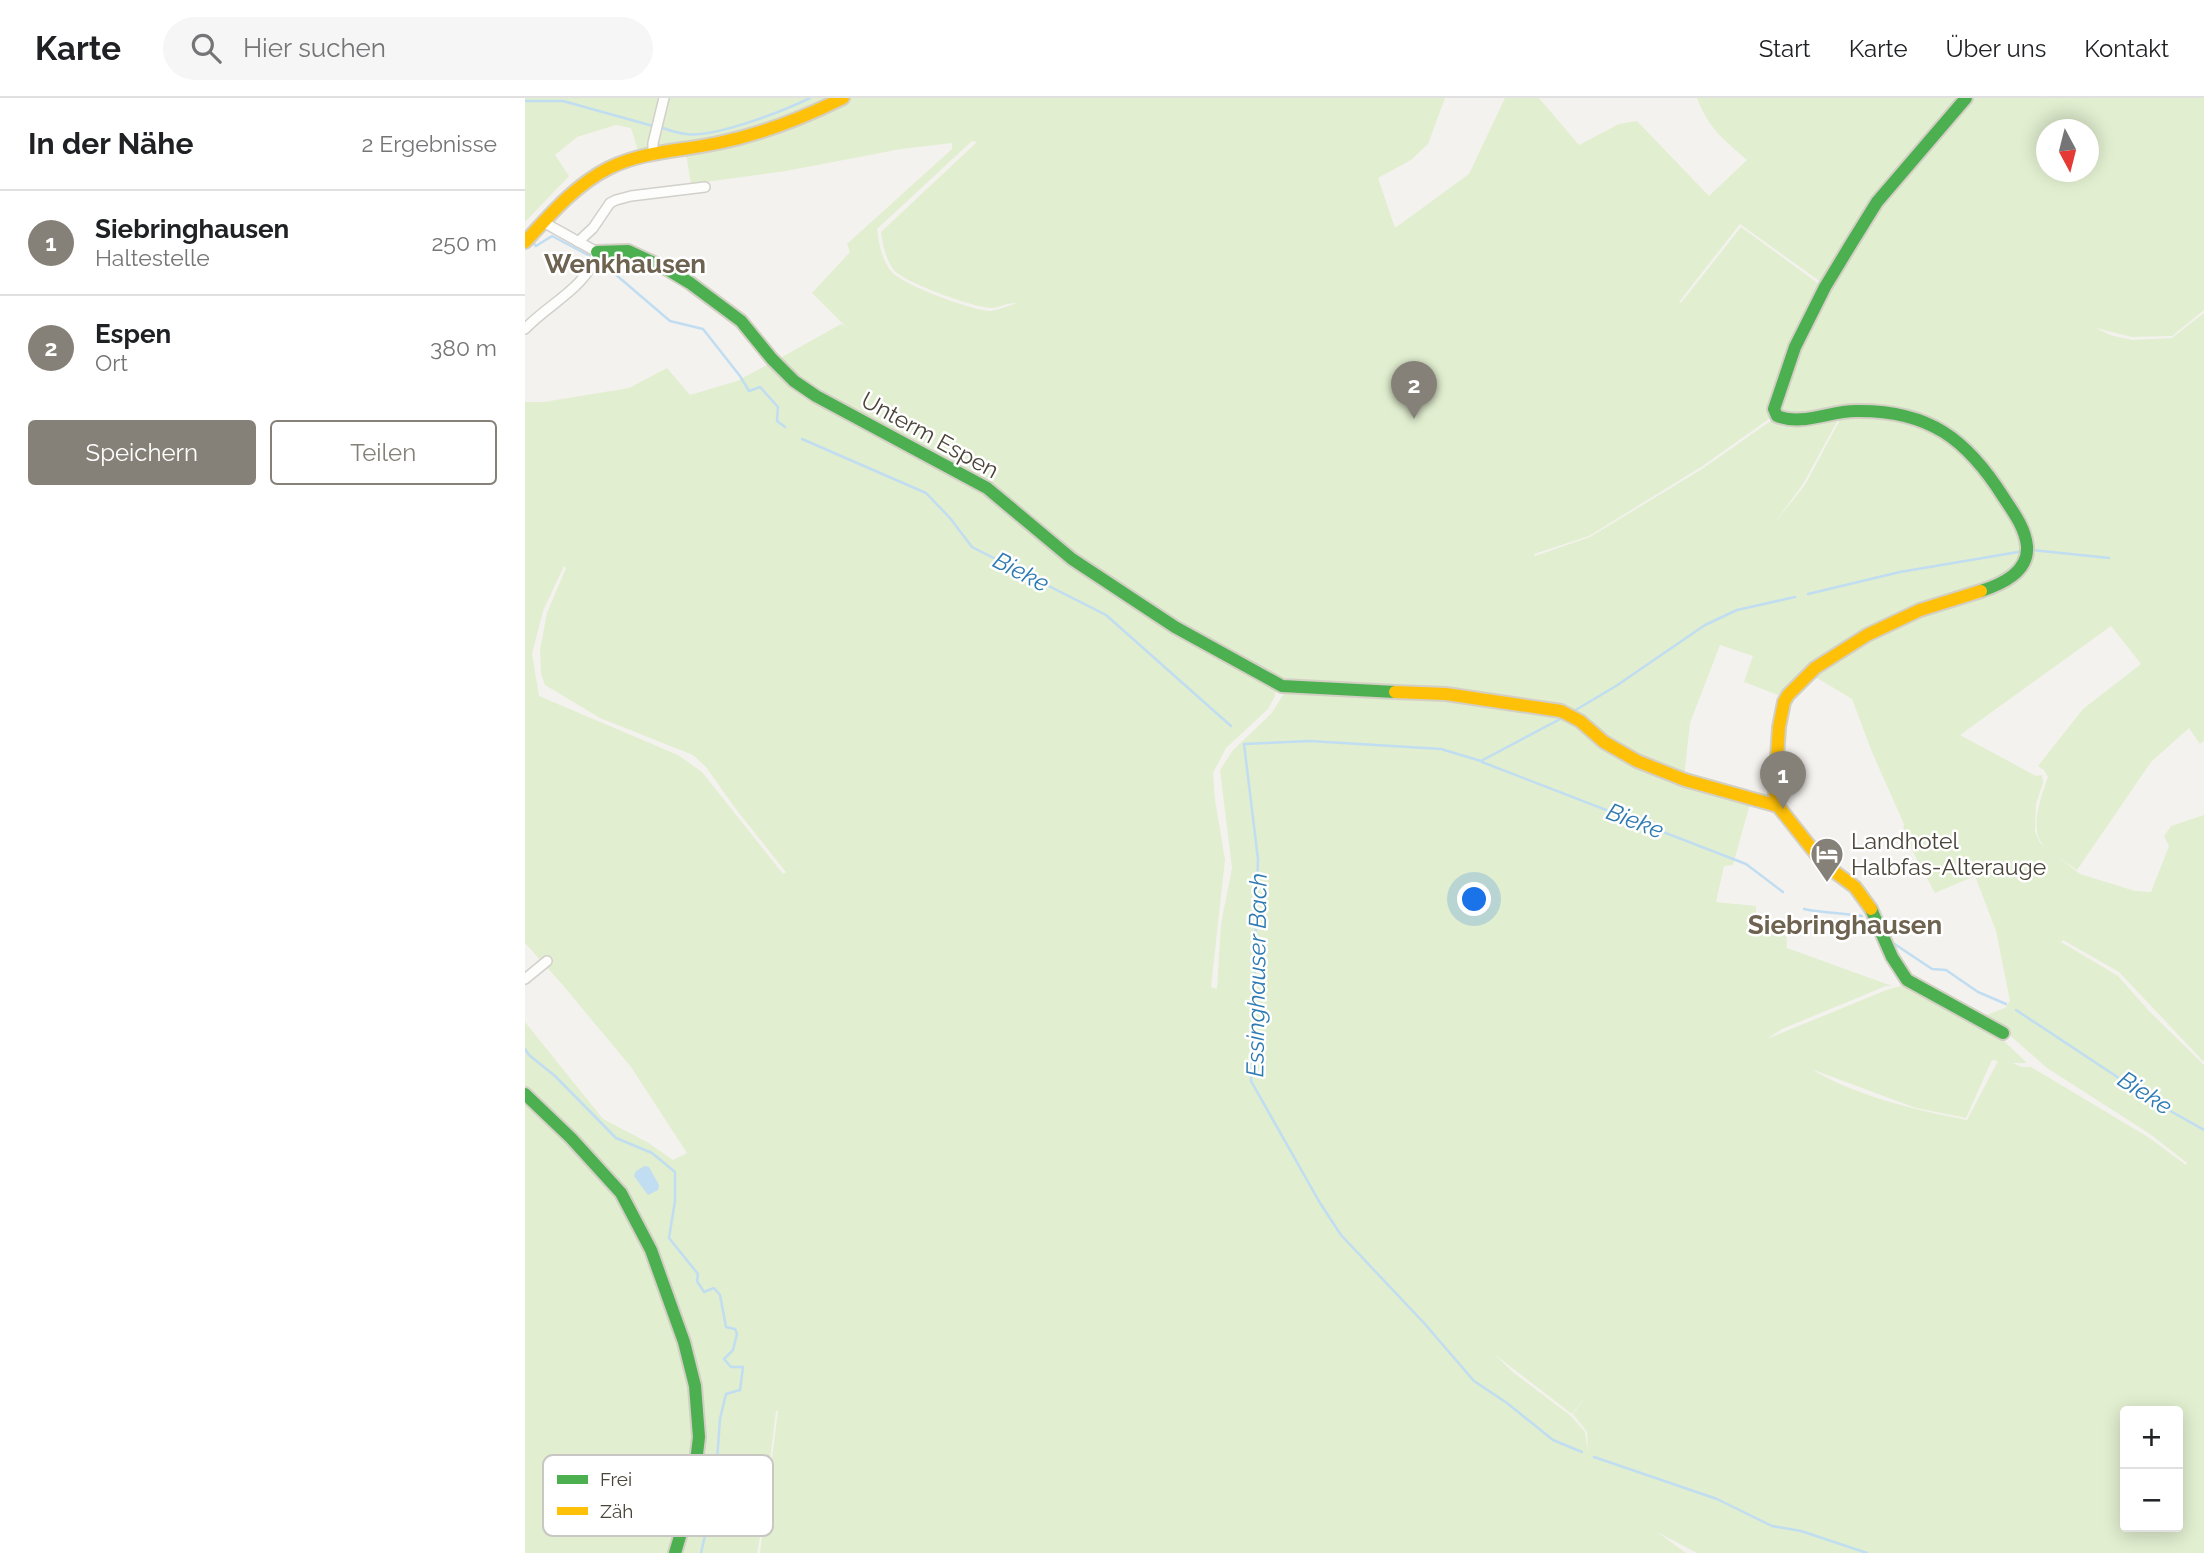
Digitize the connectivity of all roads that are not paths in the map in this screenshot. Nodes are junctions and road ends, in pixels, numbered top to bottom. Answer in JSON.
{"nodes":[{"id":1,"x":843,"y":98,"type":"edge"},
{"id":2,"x":1966,"y":98,"type":"edge"},
{"id":3,"x":663,"y":103,"type":"edge"},
{"id":4,"x":653,"y":154,"type":"junction"},
{"id":5,"x":705,"y":187,"type":"dead end"},
{"id":6,"x":544,"y":222,"type":"junction"},
{"id":7,"x":530,"y":237,"type":"edge"},
{"id":8,"x":578,"y":242,"type":"junction"},
{"id":9,"x":597,"y":252,"type":"junction"},
{"id":10,"x":525,"y":329,"type":"edge"},
{"id":11,"x":1778,"y":806,"type":"junction"},
{"id":12,"x":547,"y":961,"type":"dead end"},
{"id":13,"x":525,"y":979,"type":"edge"},
{"id":14,"x":2003,"y":1032,"type":"dead end"},
{"id":15,"x":525,"y":1094,"type":"edge"},
{"id":16,"x":699,"y":1455,"type":"edge"},
{"id":17,"x":680,"y":1536,"type":"edge"},
{"id":18,"x":675,"y":1553,"type":"edge"}],
"edges":[{"from":1,"to":4,"type":"street"},
{"from":2,"to":11,"type":"street"},
{"from":3,"to":4,"type":"street"},
{"from":4,"to":6,"type":"street"},
{"from":5,"to":8,"type":"street"},
{"from":6,"to":7,"type":"street"},
{"from":6,"to":8,"type":"street"},
{"from":8,"to":9,"type":"street"},
{"from":9,"to":10,"type":"street"},
{"from":9,"to":11,"type":"street","name":"Unterm Espen"},
{"from":11,"to":14,"type":"street"},
{"from":12,"to":13,"type":"street"},
{"from":15,"to":16,"type":"street"},
{"from":17,"to":18,"type":"street"}]}
